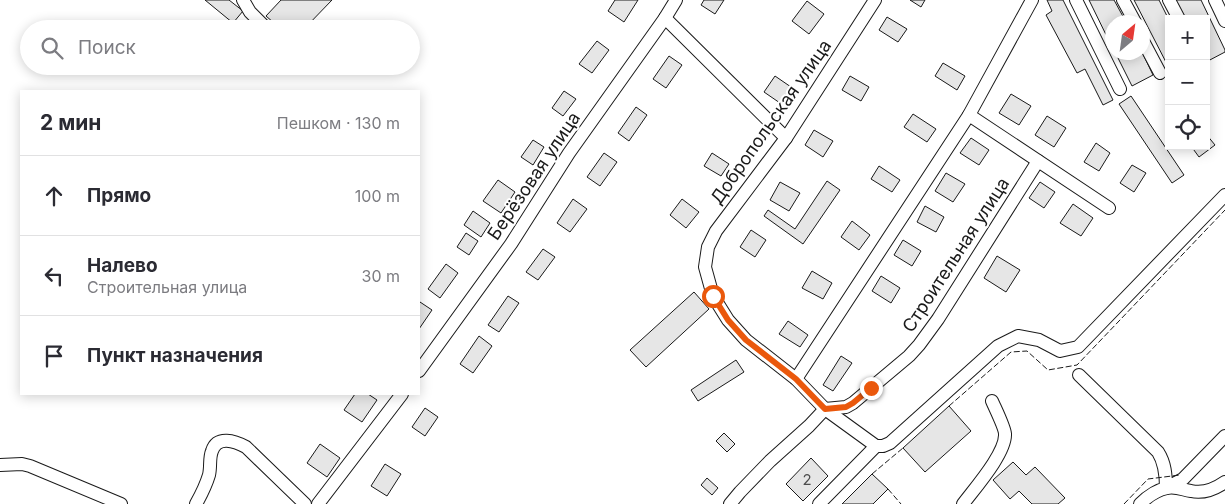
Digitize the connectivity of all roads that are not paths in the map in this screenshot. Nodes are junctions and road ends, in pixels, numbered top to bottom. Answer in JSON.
{"nodes":[{"id":1,"x":244,"y":0,"type":"edge"},
{"id":2,"x":676,"y":0,"type":"edge"},
{"id":3,"x":875,"y":0,"type":"edge"},
{"id":4,"x":1032,"y":0,"type":"edge"},
{"id":5,"x":1076,"y":0,"type":"edge"},
{"id":6,"x":1123,"y":0,"type":"edge"},
{"id":7,"x":1169,"y":0,"type":"edge"},
{"id":8,"x":1215,"y":0,"type":"edge"},
{"id":9,"x":1130,"y":15,"type":"edge"},
{"id":10,"x":1177,"y":15,"type":"edge"},
{"id":11,"x":665,"y":18,"type":"junction"},
{"id":12,"x":258,"y":20,"type":"edge"},
{"id":13,"x":1225,"y":21,"type":"edge"},
{"id":14,"x":1150,"y":54,"type":"edge"},
{"id":15,"x":1160,"y":73,"type":"dead end"},
{"id":16,"x":1120,"y":90,"type":"dead end"},
{"id":17,"x":969,"y":115,"type":"junction"},
{"id":18,"x":786,"y":138,"type":"junction"},
{"id":19,"x":1038,"y":161,"type":"junction"},
{"id":20,"x":1225,"y":194,"type":"edge"},
{"id":21,"x":1109,"y":208,"type":"dead end"},
{"id":22,"x":420,"y":370,"type":"edge"},
{"id":23,"x":1080,"y":375,"type":"dead end"},
{"id":24,"x":796,"y":379,"type":"junction"},
{"id":25,"x":401,"y":395,"type":"edge"},
{"id":26,"x":992,"y":401,"type":"dead end"},
{"id":27,"x":825,"y":409,"type":"junction"},
{"id":28,"x":1225,"y":436,"type":"edge"},
{"id":29,"x":876,"y":446,"type":"junction"},
{"id":30,"x":0,"y":465,"type":"edge"},
{"id":31,"x":1225,"y":482,"type":"edge"},
{"id":32,"x":1166,"y":488,"type":"junction"},
{"id":33,"x":121,"y":504,"type":"edge"},
{"id":34,"x":196,"y":504,"type":"edge"},
{"id":35,"x":305,"y":504,"type":"edge"},
{"id":36,"x":318,"y":504,"type":"edge"},
{"id":37,"x":730,"y":504,"type":"edge"},
{"id":38,"x":819,"y":504,"type":"edge"},
{"id":39,"x":963,"y":504,"type":"edge"},
{"id":40,"x":1140,"y":504,"type":"edge"}],
"edges":[{"from":1,"to":12,"type":"street"},
{"from":2,"to":11,"type":"street","name":"Берёзовая улица"},
{"from":3,"to":18,"type":"street","name":"Добропольская улица"},
{"from":4,"to":17,"type":"street"},
{"from":5,"to":16,"type":"street"},
{"from":6,"to":9,"type":"street"},
{"from":7,"to":10,"type":"street"},
{"from":8,"to":13,"type":"street"},
{"from":11,"to":18,"type":"street"},
{"from":11,"to":22,"type":"street","name":"Берёзовая улица"},
{"from":14,"to":15,"type":"street"},
{"from":17,"to":19,"type":"street"},
{"from":17,"to":24,"type":"street"},
{"from":18,"to":24,"type":"street","name":"Добропольская улица"},
{"from":19,"to":21,"type":"street"},
{"from":19,"to":27,"type":"street","name":"Строительная улица"},
{"from":20,"to":29,"type":"street"},
{"from":23,"to":32,"type":"street"},
{"from":24,"to":27,"type":"street"},
{"from":25,"to":36,"type":"street"},
{"from":26,"to":39,"type":"street"},
{"from":27,"to":29,"type":"street"},
{"from":27,"to":37,"type":"street"},
{"from":28,"to":32,"type":"street"},
{"from":29,"to":38,"type":"street"},
{"from":30,"to":33,"type":"street"},
{"from":31,"to":32,"type":"street"},
{"from":32,"to":40,"type":"street"},
{"from":34,"to":35,"type":"street"}]}
